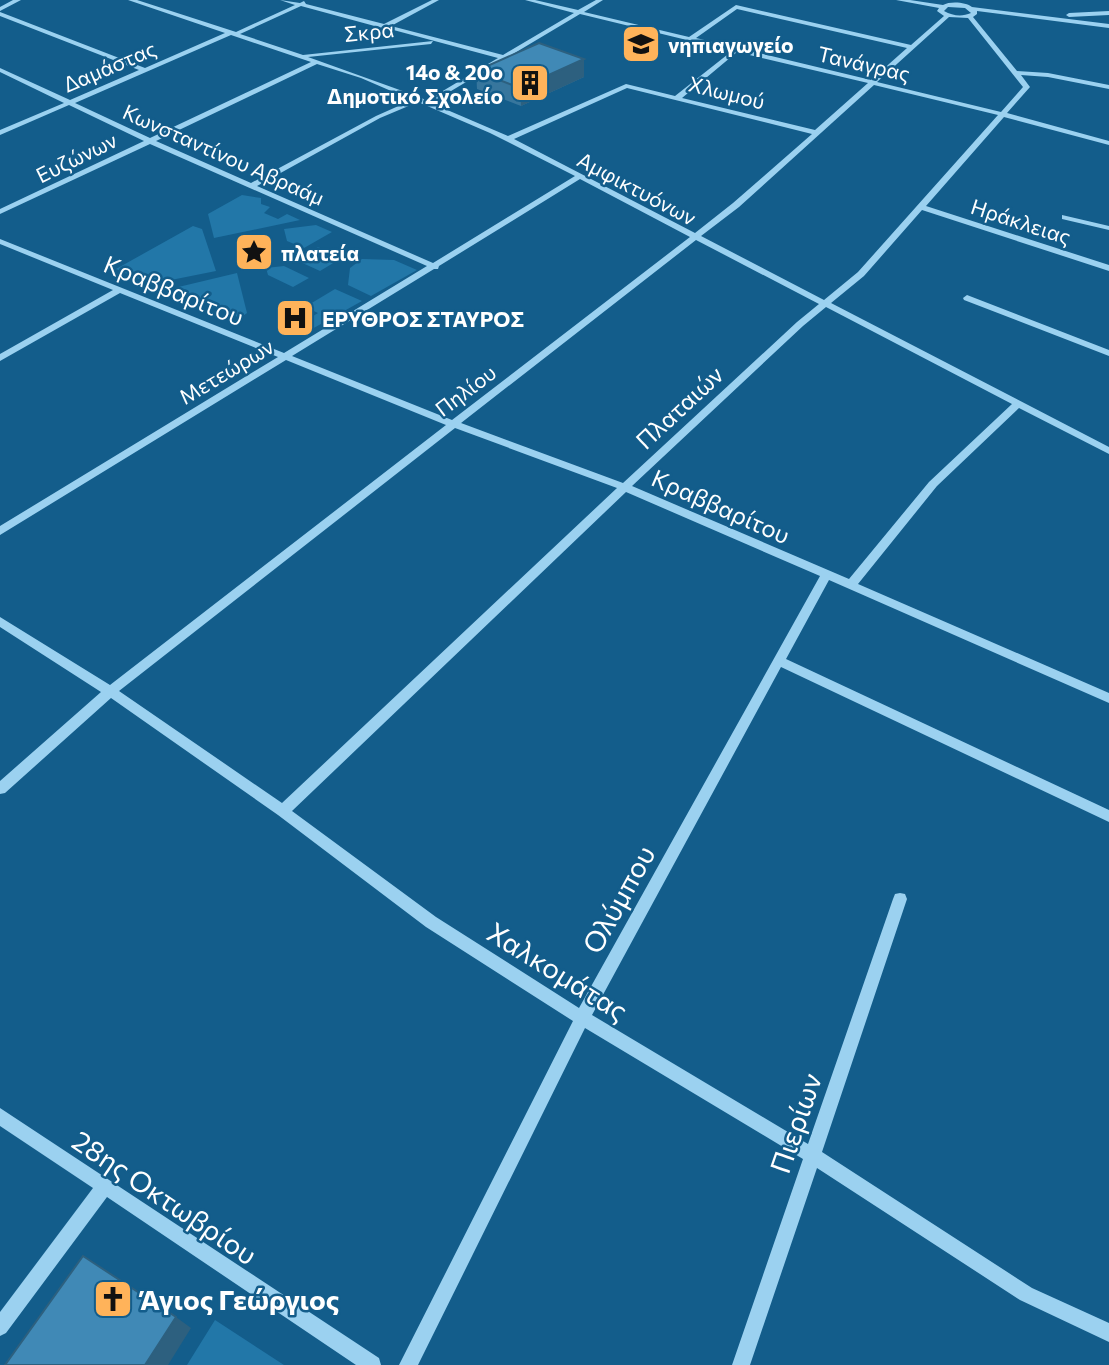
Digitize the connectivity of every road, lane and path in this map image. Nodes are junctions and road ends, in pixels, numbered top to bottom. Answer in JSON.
{"nodes":[{"id":1,"x":18,"y":0,"type":"edge"},
{"id":2,"x":131,"y":0,"type":"edge"},
{"id":3,"x":283,"y":0,"type":"edge"},
{"id":4,"x":311,"y":0,"type":"edge"},
{"id":5,"x":436,"y":0,"type":"edge"},
{"id":6,"x":528,"y":0,"type":"edge"},
{"id":7,"x":600,"y":0,"type":"edge"},
{"id":8,"x":900,"y":0,"type":"edge"},
{"id":9,"x":957,"y":2,"type":"edge"},
{"id":10,"x":301,"y":5,"type":"junction"},
{"id":11,"x":1102,"y":6,"type":"dead end"},
{"id":12,"x":0,"y":11,"type":"edge"},
{"id":13,"x":945,"y":11,"type":"junction"},
{"id":14,"x":579,"y":12,"type":"junction"},
{"id":15,"x":1109,"y":12,"type":"edge"},
{"id":16,"x":972,"y":13,"type":"junction"},
{"id":17,"x":1045,"y":17,"type":"junction"},
{"id":18,"x":1109,"y":26,"type":"edge"},
{"id":19,"x":384,"y":27,"type":"junction"},
{"id":20,"x":235,"y":33,"type":"junction"},
{"id":21,"x":689,"y":40,"type":"junction"},
{"id":22,"x":438,"y":42,"type":"junction"},
{"id":23,"x":911,"y":47,"type":"junction"},
{"id":24,"x":735,"y":51,"type":"junction"},
{"id":25,"x":303,"y":55,"type":"junction"},
{"id":26,"x":504,"y":57,"type":"junction"},
{"id":27,"x":318,"y":61,"type":"junction"},
{"id":28,"x":145,"y":69,"type":"junction"},
{"id":29,"x":1,"y":71,"type":"edge"},
{"id":30,"x":1017,"y":73,"type":"junction"},
{"id":31,"x":873,"y":83,"type":"junction"},
{"id":32,"x":1109,"y":87,"type":"edge"},
{"id":33,"x":677,"y":98,"type":"junction"},
{"id":34,"x":424,"y":100,"type":"junction"},
{"id":35,"x":69,"y":102,"type":"junction"},
{"id":36,"x":1005,"y":115,"type":"junction"},
{"id":37,"x":818,"y":133,"type":"junction"},
{"id":38,"x":0,"y":134,"type":"edge"},
{"id":39,"x":508,"y":139,"type":"junction"},
{"id":40,"x":150,"y":141,"type":"junction"},
{"id":41,"x":1109,"y":143,"type":"edge"},
{"id":42,"x":579,"y":177,"type":"junction"},
{"id":43,"x":253,"y":186,"type":"junction"},
{"id":44,"x":922,"y":207,"type":"junction"},
{"id":45,"x":0,"y":212,"type":"edge"},
{"id":46,"x":1065,"y":217,"type":"dead end"},
{"id":47,"x":1109,"y":228,"type":"edge"},
{"id":48,"x":695,"y":239,"type":"junction"},
{"id":49,"x":0,"y":241,"type":"edge"},
{"id":50,"x":435,"y":267,"type":"junction"},
{"id":51,"x":1109,"y":268,"type":"edge"},
{"id":52,"x":120,"y":290,"type":"junction"},
{"id":53,"x":967,"y":298,"type":"dead end"},
{"id":54,"x":825,"y":306,"type":"junction"},
{"id":55,"x":1109,"y":353,"type":"edge"},
{"id":56,"x":285,"y":357,"type":"junction"},
{"id":57,"x":0,"y":359,"type":"edge"},
{"id":58,"x":1017,"y":405,"type":"junction"},
{"id":59,"x":453,"y":424,"type":"junction"},
{"id":60,"x":1109,"y":450,"type":"edge"},
{"id":61,"x":625,"y":488,"type":"junction"},
{"id":62,"x":0,"y":531,"type":"edge"},
{"id":63,"x":826,"y":575,"type":"junction"},
{"id":64,"x":850,"y":586,"type":"junction"},
{"id":65,"x":0,"y":621,"type":"edge"},
{"id":66,"x":779,"y":661,"type":"junction"},
{"id":67,"x":110,"y":691,"type":"junction"},
{"id":68,"x":1109,"y":698,"type":"edge"},
{"id":69,"x":0,"y":789,"type":"edge"},
{"id":70,"x":283,"y":811,"type":"junction"},
{"id":71,"x":1109,"y":816,"type":"edge"},
{"id":72,"x":900,"y":899,"type":"dead end"},
{"id":73,"x":582,"y":1018,"type":"junction"},
{"id":74,"x":0,"y":1116,"type":"edge"},
{"id":75,"x":811,"y":1155,"type":"junction"},
{"id":76,"x":103,"y":1188,"type":"junction"},
{"id":77,"x":0,"y":1327,"type":"edge"},
{"id":78,"x":1109,"y":1333,"type":"edge"},
{"id":79,"x":372,"y":1365,"type":"edge"},
{"id":80,"x":408,"y":1365,"type":"edge"},
{"id":81,"x":741,"y":1365,"type":"edge"}],
"edges":[{"from":1,"to":12,"type":"street"},
{"from":2,"to":20,"type":"street","name":"Αμφικτυόνων"},
{"from":3,"to":10,"type":"street"},
{"from":4,"to":10,"type":"street","name":"Δαμάστας"},
{"from":5,"to":19,"type":"street"},
{"from":6,"to":14,"type":"street","name":"Τανάγρας"},
{"from":7,"to":14,"type":"street"},
{"from":8,"to":13,"type":"street"},
{"from":9,"to":13,"type":"street"},
{"from":9,"to":16,"type":"street"},
{"from":10,"to":19,"type":"street"},
{"from":10,"to":20,"type":"street","name":"Δαμάστας"},
{"from":11,"to":15,"type":"street"},
{"from":12,"to":28,"type":"street"},
{"from":13,"to":16,"type":"street"},
{"from":13,"to":23,"type":"street","name":"Πηλίου"},
{"from":14,"to":21,"type":"street","name":"Τανάγρας"},
{"from":14,"to":26,"type":"street"},
{"from":15,"to":17,"type":"street"},
{"from":16,"to":17,"type":"street"},
{"from":16,"to":30,"type":"street"},
{"from":17,"to":18,"type":"street"},
{"from":19,"to":22,"type":"street"},
{"from":20,"to":25,"type":"street","name":"Αμφικτυόνων"},
{"from":20,"to":28,"type":"street","name":"Δαμάστας"},
{"from":21,"to":23,"type":"street"},
{"from":21,"to":24,"type":"street","name":"Τανάγρας"},
{"from":22,"to":25,"type":"street","name":"Σκρα"},
{"from":22,"to":26,"type":"street"},
{"from":23,"to":31,"type":"street","name":"Πηλίου"},
{"from":24,"to":31,"type":"street","name":"Τανάγρας"},
{"from":24,"to":33,"type":"street"},
{"from":25,"to":27,"type":"street","name":"Αμφικτυόνων"},
{"from":26,"to":34,"type":"street"},
{"from":27,"to":34,"type":"street","name":"Αμφικτυόνων"},
{"from":27,"to":40,"type":"street","name":"Ευζώνων"},
{"from":28,"to":35,"type":"street","name":"Δαμάστας"},
{"from":29,"to":35,"type":"street","name":"Κωνσταντίνου Αβραάμ"},
{"from":30,"to":32,"type":"street"},
{"from":30,"to":36,"type":"street","name":"Πλαταιών"},
{"from":31,"to":36,"type":"street","name":"Τανάγρας"},
{"from":31,"to":37,"type":"street","name":"Πηλίου"},
{"from":33,"to":37,"type":"street","name":"Χλωμού"},
{"from":33,"to":39,"type":"street","name":"Χλωμού"},
{"from":34,"to":39,"type":"street","name":"Αμφικτυόνων"},
{"from":34,"to":43,"type":"street"},
{"from":35,"to":38,"type":"street","name":"Δαμάστας"},
{"from":35,"to":40,"type":"street","name":"Κωνσταντίνου Αβραάμ"},
{"from":36,"to":41,"type":"street","name":"Τανάγρας"},
{"from":36,"to":44,"type":"street","name":"Πλαταιών"},
{"from":37,"to":48,"type":"street","name":"Πηλίου"},
{"from":39,"to":42,"type":"street","name":"Αμφικτυόνων"},
{"from":40,"to":43,"type":"street","name":"Κωνσταντίνου Αβραάμ"},
{"from":40,"to":45,"type":"street","name":"Ευζώνων"},
{"from":42,"to":48,"type":"street","name":"Αμφικτυόνων"},
{"from":42,"to":50,"type":"street","name":"Μετεώρων"},
{"from":43,"to":50,"type":"street","name":"Κωνσταντίνου Αβραάμ"},
{"from":44,"to":51,"type":"street","name":"Ηράκλειας"},
{"from":44,"to":54,"type":"street","name":"Πλαταιών"},
{"from":46,"to":47,"type":"street"},
{"from":48,"to":54,"type":"street","name":"Αμφικτυόνων"},
{"from":48,"to":59,"type":"street","name":"Πηλίου"},
{"from":49,"to":52,"type":"street","name":"Κραββαρίτου"},
{"from":50,"to":56,"type":"street","name":"Μετεώρων"},
{"from":52,"to":56,"type":"street","name":"Κραββαρίτου"},
{"from":52,"to":57,"type":"street"},
{"from":53,"to":55,"type":"street"},
{"from":54,"to":58,"type":"street","name":"Αμφικτυόνων"},
{"from":54,"to":61,"type":"street","name":"Πλαταιών"},
{"from":56,"to":59,"type":"street","name":"Κραββαρίτου"},
{"from":56,"to":62,"type":"street","name":"Μετεώρων"},
{"from":58,"to":60,"type":"street","name":"Αμφικτυόνων"},
{"from":58,"to":64,"type":"street"},
{"from":59,"to":61,"type":"street","name":"Κραββαρίτου"},
{"from":59,"to":67,"type":"street","name":"Πηλίου"},
{"from":61,"to":63,"type":"street","name":"Κραββαρίτου"},
{"from":61,"to":70,"type":"street","name":"Πλαταιών"},
{"from":63,"to":64,"type":"street","name":"Κραββαρίτου"},
{"from":63,"to":66,"type":"street","name":"Ολύμπου"},
{"from":64,"to":68,"type":"street","name":"Κραββαρίτου"},
{"from":65,"to":67,"type":"street","name":"Χαλκομάτας"},
{"from":66,"to":71,"type":"street"},
{"from":66,"to":73,"type":"street","name":"Ολύμπου"},
{"from":67,"to":69,"type":"street","name":"Πηλίου"},
{"from":67,"to":70,"type":"street","name":"Χαλκομάτας"},
{"from":70,"to":73,"type":"street","name":"Χαλκομάτας"},
{"from":72,"to":75,"type":"street","name":"Πιερίων"},
{"from":73,"to":75,"type":"street","name":"Χαλκομάτας"},
{"from":73,"to":80,"type":"street","name":"Ολύμπου"},
{"from":74,"to":76,"type":"street","name":"28ης Οκτωβρίου"},
{"from":75,"to":78,"type":"street","name":"Χαλκομάτας"},
{"from":75,"to":81,"type":"street","name":"Πιερίων"},
{"from":76,"to":77,"type":"street"},
{"from":76,"to":79,"type":"street","name":"28ης Οκτωβρίου"}]}
